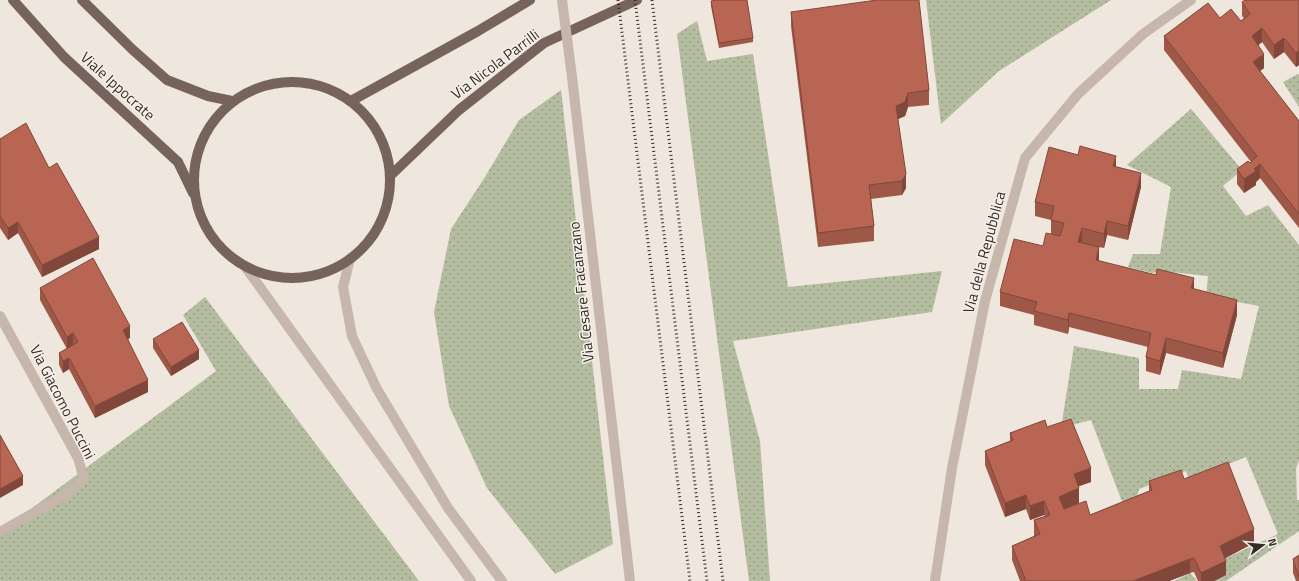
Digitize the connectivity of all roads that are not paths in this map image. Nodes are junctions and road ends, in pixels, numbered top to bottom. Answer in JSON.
{"nodes":[{"id":1,"x":13,"y":0,"type":"edge"},
{"id":2,"x":82,"y":0,"type":"edge"},
{"id":3,"x":530,"y":0,"type":"edge"},
{"id":4,"x":562,"y":0,"type":"edge"},
{"id":5,"x":637,"y":0,"type":"edge"},
{"id":6,"x":1191,"y":0,"type":"edge"},
{"id":7,"x":232,"y":101,"type":"junction"},
{"id":8,"x":351,"y":101,"type":"junction"},
{"id":9,"x":390,"y":176,"type":"junction"},
{"id":10,"x":196,"y":199,"type":"junction"},
{"id":11,"x":350,"y":259,"type":"junction"},
{"id":12,"x":244,"y":265,"type":"junction"},
{"id":13,"x":0,"y":316,"type":"edge"},
{"id":14,"x":0,"y":532,"type":"edge"},
{"id":15,"x":471,"y":581,"type":"edge"},
{"id":16,"x":502,"y":581,"type":"edge"},
{"id":17,"x":630,"y":581,"type":"edge"},
{"id":18,"x":935,"y":581,"type":"edge"}],
"edges":[{"from":1,"to":10,"type":"main road","name":"Viale Ippocrate"},
{"from":2,"to":7,"type":"main road"},
{"from":3,"to":8,"type":"main road","name":"Via Nicola Parrilli"},
{"from":4,"to":17,"type":"street","name":"Via Cesare Fracanzano","bridge":true},
{"from":5,"to":9,"type":"main road","name":"Via Nicola Parrilli"},
{"from":6,"to":18,"type":"street","name":"Via della Repubblica"},
{"from":7,"to":8,"type":"main road"},
{"from":7,"to":10,"type":"main road"},
{"from":8,"to":9,"type":"main road"},
{"from":9,"to":11,"type":"main road"},
{"from":10,"to":12,"type":"main road"},
{"from":11,"to":12,"type":"main road"},
{"from":11,"to":16,"type":"street"},
{"from":12,"to":15,"type":"street"},
{"from":13,"to":14,"type":"street","name":"Via Giacomo Puccini"}]}
